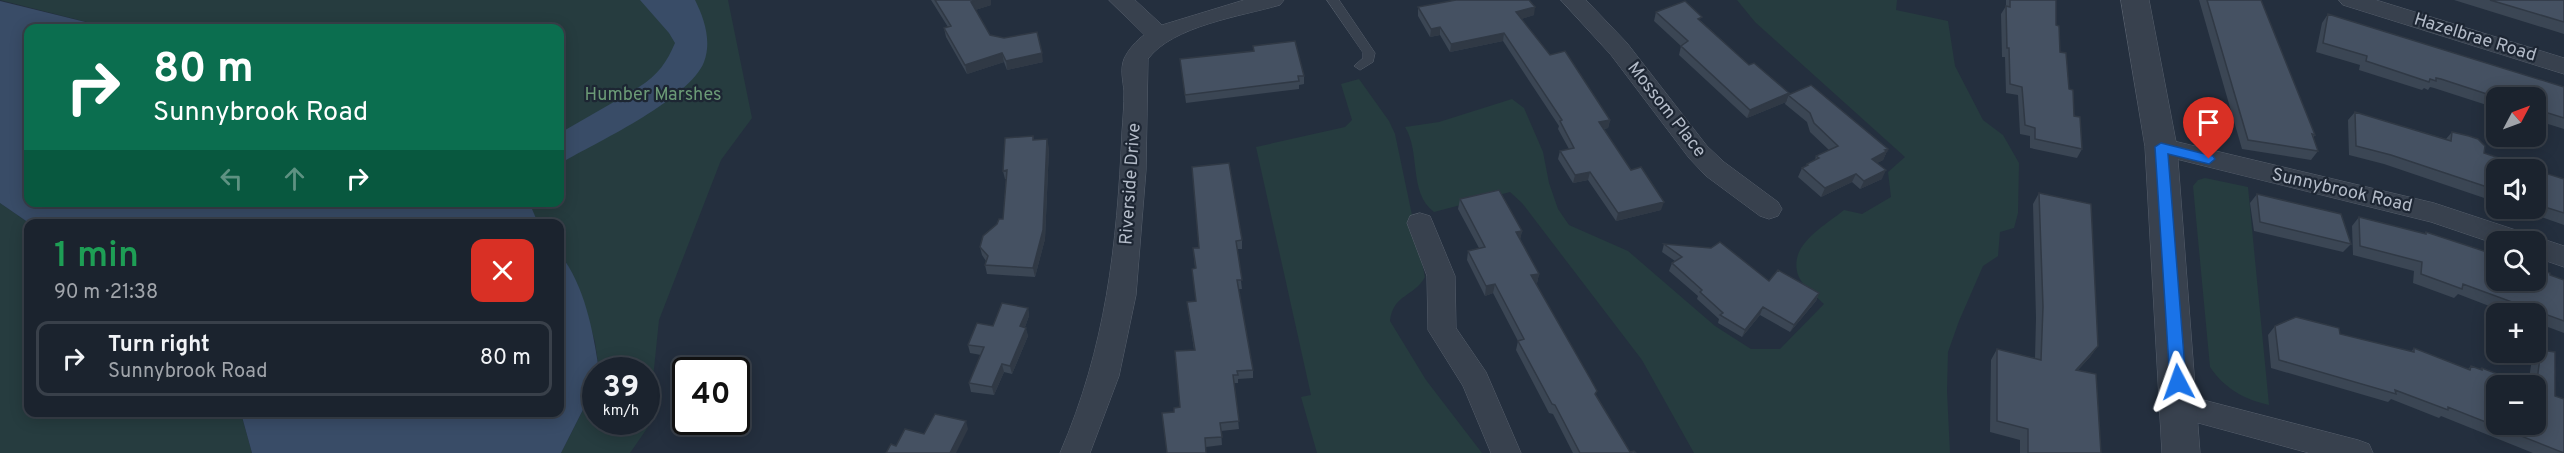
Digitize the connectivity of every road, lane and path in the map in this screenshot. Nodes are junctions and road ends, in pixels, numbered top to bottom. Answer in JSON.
{"nodes":[{"id":1,"x":1121,"y":0,"type":"edge"},
{"id":2,"x":1272,"y":0,"type":"edge"},
{"id":3,"x":1333,"y":0,"type":"edge"},
{"id":4,"x":1573,"y":0,"type":"edge"},
{"id":5,"x":2135,"y":0,"type":"edge"},
{"id":6,"x":2351,"y":0,"type":"edge"},
{"id":7,"x":1158,"y":37,"type":"junction"},
{"id":8,"x":1360,"y":66,"type":"dead end"},
{"id":9,"x":2564,"y":66,"type":"edge"},
{"id":10,"x":2161,"y":147,"type":"junction"},
{"id":11,"x":1769,"y":209,"type":"dead end"},
{"id":12,"x":1420,"y":223,"type":"dead end"},
{"id":13,"x":2488,"y":231,"type":"edge"},
{"id":14,"x":2546,"y":250,"type":"edge"},
{"id":15,"x":2564,"y":256,"type":"edge"},
{"id":16,"x":2180,"y":406,"type":"junction"},
{"id":17,"x":1075,"y":453,"type":"edge"},
{"id":18,"x":1506,"y":453,"type":"edge"},
{"id":19,"x":2181,"y":453,"type":"edge"},
{"id":20,"x":2358,"y":453,"type":"edge"}],
"edges":[{"from":1,"to":7,"type":"street"},
{"from":2,"to":7,"type":"street","name":"Riverside Drive"},
{"from":3,"to":8,"type":"lane"},
{"from":4,"to":11,"type":"street","name":"Mossom Place"},
{"from":5,"to":10,"type":"street"},
{"from":6,"to":9,"type":"street","name":"Hazelbrae Road"},
{"from":7,"to":17,"type":"street","name":"Riverside Drive"},
{"from":10,"to":13,"type":"street","name":"Sunnybrook Road"},
{"from":10,"to":16,"type":"street"},
{"from":12,"to":18,"type":"street"},
{"from":14,"to":15,"type":"street"},
{"from":16,"to":19,"type":"street"},
{"from":16,"to":20,"type":"street"}]}
